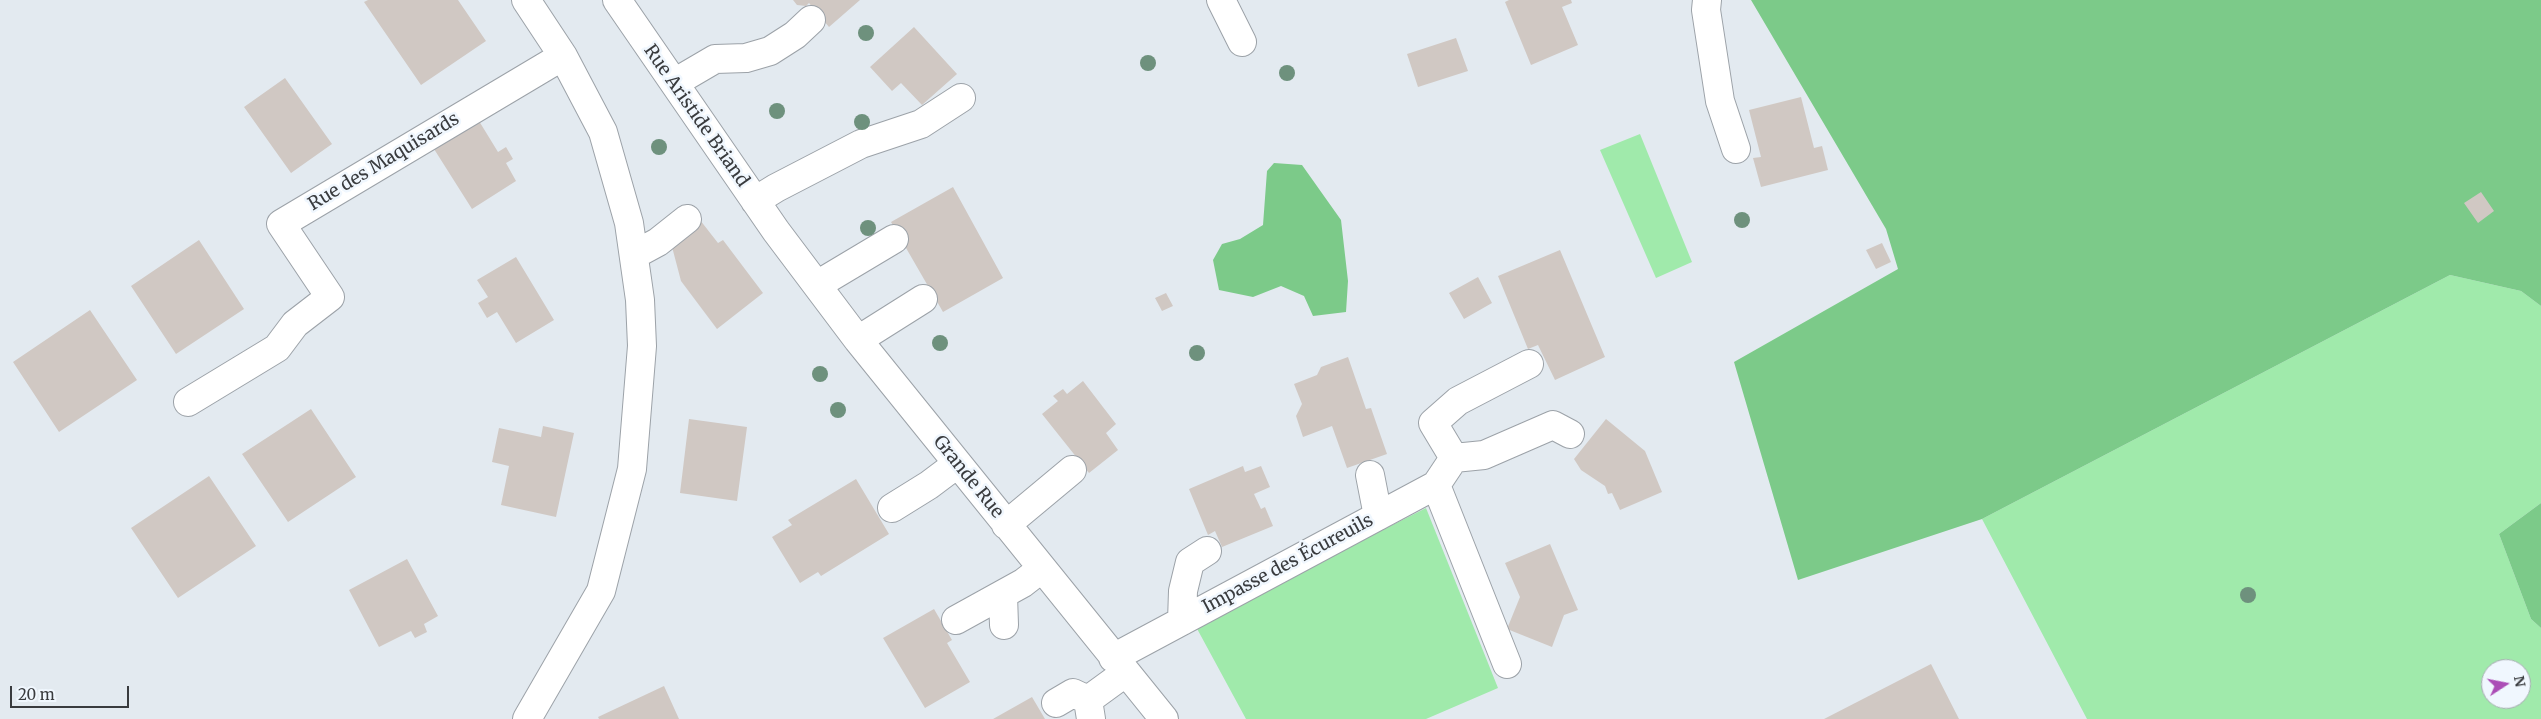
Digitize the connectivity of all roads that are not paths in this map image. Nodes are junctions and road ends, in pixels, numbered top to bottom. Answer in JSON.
{"nodes":[{"id":1,"x":526,"y":0,"type":"edge"},
{"id":2,"x":617,"y":0,"type":"edge"},
{"id":3,"x":1221,"y":0,"type":"edge"},
{"id":4,"x":1707,"y":0,"type":"edge"},
{"id":5,"x":811,"y":20,"type":"dead end"},
{"id":6,"x":1242,"y":42,"type":"dead end"},
{"id":7,"x":563,"y":56,"type":"junction"},
{"id":8,"x":674,"y":82,"type":"junction"},
{"id":9,"x":961,"y":98,"type":"dead end"},
{"id":10,"x":1736,"y":150,"type":"dead end"},
{"id":11,"x":755,"y":201,"type":"junction"},
{"id":12,"x":687,"y":219,"type":"dead end"},
{"id":13,"x":776,"y":232,"type":"joint"},
{"id":14,"x":894,"y":238,"type":"dead end"},
{"id":15,"x":634,"y":255,"type":"junction"},
{"id":16,"x":817,"y":285,"type":"junction"},
{"id":17,"x":923,"y":298,"type":"dead end"},
{"id":18,"x":858,"y":340,"type":"junction"},
{"id":19,"x":1529,"y":364,"type":"dead end"},
{"id":20,"x":188,"y":402,"type":"dead end"},
{"id":21,"x":1570,"y":434,"type":"dead end"},
{"id":22,"x":1454,"y":458,"type":"junction"},
{"id":23,"x":957,"y":464,"type":"junction"},
{"id":24,"x":1072,"y":470,"type":"dead end"},
{"id":25,"x":1370,"y":475,"type":"dead end"},
{"id":26,"x":1436,"y":486,"type":"junction"},
{"id":27,"x":892,"y":508,"type":"dead end"},
{"id":28,"x":1378,"y":516,"type":"junction"},
{"id":29,"x":1006,"y":526,"type":"junction"},
{"id":30,"x":1207,"y":551,"type":"dead end"},
{"id":31,"x":1041,"y":569,"type":"junction"},
{"id":32,"x":1003,"y":595,"type":"junction"},
{"id":33,"x":956,"y":620,"type":"dead end"},
{"id":34,"x":1182,"y":621,"type":"junction"},
{"id":35,"x":1004,"y":625,"type":"dead end"},
{"id":36,"x":1507,"y":664,"type":"dead end"},
{"id":37,"x":1119,"y":666,"type":"junction"},
{"id":38,"x":1056,"y":703,"type":"dead end"},
{"id":39,"x":1089,"y":710,"type":"edge"},
{"id":40,"x":527,"y":719,"type":"edge"},
{"id":41,"x":1164,"y":719,"type":"edge"}],
"edges":[{"from":1,"to":7,"type":"street"},
{"from":2,"to":8,"type":"street","name":"Rue Aristide Briand"},
{"from":3,"to":6,"type":"street"},
{"from":4,"to":10,"type":"street"},
{"from":5,"to":8,"type":"street"},
{"from":7,"to":15,"type":"street"},
{"from":7,"to":20,"type":"street","name":"Rue des Maquisards"},
{"from":8,"to":11,"type":"street","name":"Rue Aristide Briand"},
{"from":9,"to":11,"type":"street"},
{"from":11,"to":13,"type":"street","name":"Rue Aristide Briand"},
{"from":12,"to":15,"type":"street"},
{"from":13,"to":16,"type":"street","name":"Grande Rue"},
{"from":14,"to":16,"type":"street"},
{"from":15,"to":40,"type":"street"},
{"from":16,"to":18,"type":"street","name":"Grande Rue"},
{"from":17,"to":18,"type":"street"},
{"from":18,"to":23,"type":"street","name":"Grande Rue"},
{"from":19,"to":22,"type":"street"},
{"from":21,"to":22,"type":"street"},
{"from":22,"to":26,"type":"street","name":"Impasse des Écureuils"},
{"from":23,"to":27,"type":"street"},
{"from":23,"to":29,"type":"street","name":"Grande Rue"},
{"from":24,"to":29,"type":"street"},
{"from":25,"to":28,"type":"street"},
{"from":26,"to":28,"type":"street","name":"Impasse des Écureuils"},
{"from":26,"to":36,"type":"street"},
{"from":28,"to":34,"type":"street","name":"Impasse des Écureuils"},
{"from":29,"to":31,"type":"street","name":"Grande Rue"},
{"from":30,"to":34,"type":"street"},
{"from":31,"to":32,"type":"street"},
{"from":31,"to":37,"type":"street","name":"Grande Rue"},
{"from":32,"to":33,"type":"street"},
{"from":32,"to":35,"type":"street"},
{"from":34,"to":37,"type":"street","name":"Impasse des Écureuils"},
{"from":37,"to":39,"type":"street","name":"Impasse des Écureuils"},
{"from":37,"to":41,"type":"street","name":"Grande Rue"},
{"from":38,"to":39,"type":"street"}]}
